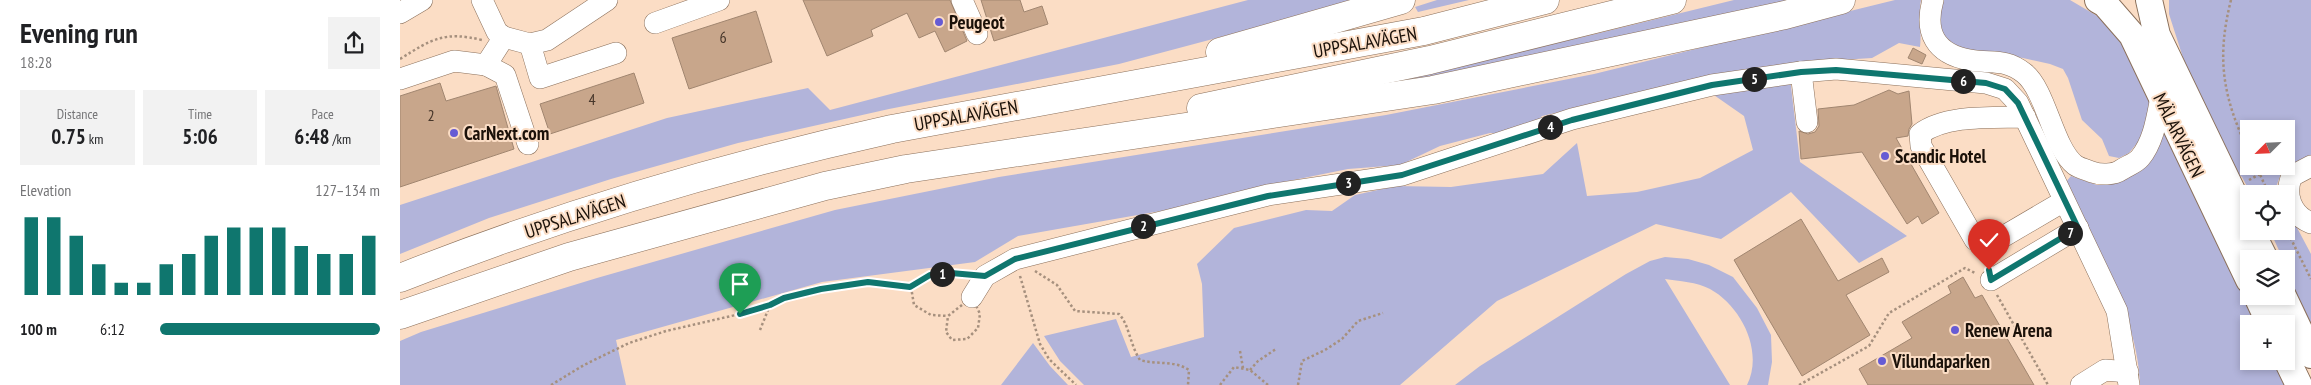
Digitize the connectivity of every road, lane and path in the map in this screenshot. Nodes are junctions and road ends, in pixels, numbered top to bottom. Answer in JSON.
{"nodes":[{"id":1,"x":422,"y":0,"type":"edge"},
{"id":2,"x":482,"y":0,"type":"edge"},
{"id":3,"x":607,"y":0,"type":"edge"},
{"id":4,"x":719,"y":0,"type":"edge"},
{"id":5,"x":962,"y":0,"type":"edge"},
{"id":6,"x":1401,"y":0,"type":"edge"},
{"id":7,"x":1545,"y":0,"type":"edge"},
{"id":8,"x":1672,"y":0,"type":"edge"},
{"id":9,"x":1841,"y":0,"type":"edge"},
{"id":10,"x":1934,"y":0,"type":"edge"},
{"id":11,"x":2098,"y":0,"type":"edge"},
{"id":12,"x":2149,"y":0,"type":"edge"},
{"id":13,"x":2231,"y":0,"type":"edge"},
{"id":14,"x":400,"y":13,"type":"edge"},
{"id":15,"x":655,"y":23,"type":"dead end"},
{"id":16,"x":500,"y":34,"type":"junction"},
{"id":17,"x":977,"y":34,"type":"dead end"},
{"id":18,"x":530,"y":44,"type":"junction"},
{"id":19,"x":616,"y":53,"type":"dead end"},
{"id":20,"x":400,"y":59,"type":"edge"},
{"id":21,"x":486,"y":65,"type":"junction"},
{"id":22,"x":1801,"y":72,"type":"junction"},
{"id":23,"x":400,"y":79,"type":"edge"},
{"id":24,"x":2161,"y":97,"type":"junction"},
{"id":25,"x":2025,"y":117,"type":"junction"},
{"id":26,"x":1806,"y":122,"type":"dead end"},
{"id":27,"x":892,"y":129,"type":"junction"},
{"id":28,"x":2240,"y":133,"type":"edge"},
{"id":29,"x":528,"y":144,"type":"dead end"},
{"id":30,"x":2311,"y":166,"type":"edge"},
{"id":31,"x":906,"y":169,"type":"junction"},
{"id":32,"x":2258,"y":175,"type":"edge"},
{"id":33,"x":2247,"y":181,"type":"dead end"},
{"id":34,"x":2064,"y":200,"type":"junction"},
{"id":35,"x":2240,"y":207,"type":"edge"},
{"id":36,"x":2311,"y":222,"type":"edge"},
{"id":37,"x":2078,"y":228,"type":"junction"},
{"id":38,"x":2292,"y":240,"type":"edge"},
{"id":39,"x":1015,"y":259,"type":"junction"},
{"id":40,"x":2240,"y":261,"type":"edge"},
{"id":41,"x":985,"y":276,"type":"junction"},
{"id":42,"x":400,"y":278,"type":"edge"},
{"id":43,"x":2311,"y":279,"type":"edge"},
{"id":44,"x":1991,"y":280,"type":"junction"},
{"id":45,"x":910,"y":287,"type":"junction"},
{"id":46,"x":972,"y":297,"type":"junction"},
{"id":47,"x":770,"y":305,"type":"junction"},
{"id":48,"x":2287,"y":305,"type":"edge"},
{"id":49,"x":1382,"y":313,"type":"dead end"},
{"id":50,"x":400,"y":315,"type":"edge"},
{"id":51,"x":948,"y":316,"type":"junction"},
{"id":52,"x":760,"y":330,"type":"dead end"},
{"id":53,"x":1276,"y":349,"type":"dead end"},
{"id":54,"x":1240,"y":350,"type":"dead end"},
{"id":55,"x":2311,"y":355,"type":"edge"},
{"id":56,"x":1243,"y":368,"type":"junction"},
{"id":57,"x":1250,"y":370,"type":"junction"},
{"id":58,"x":2292,"y":370,"type":"edge"},
{"id":59,"x":2129,"y":379,"type":"edge"},
{"id":60,"x":551,"y":385,"type":"edge"},
{"id":61,"x":1076,"y":385,"type":"edge"},
{"id":62,"x":1188,"y":385,"type":"edge"},
{"id":63,"x":1220,"y":385,"type":"edge"},
{"id":64,"x":1268,"y":385,"type":"edge"},
{"id":65,"x":1298,"y":385,"type":"edge"},
{"id":66,"x":1799,"y":385,"type":"edge"},
{"id":67,"x":2048,"y":385,"type":"edge"},
{"id":68,"x":2081,"y":385,"type":"edge"},
{"id":69,"x":2299,"y":385,"type":"edge"}],
"edges":[{"from":1,"to":14,"type":"street"},
{"from":2,"to":16,"type":"street"},
{"from":3,"to":18,"type":"street"},
{"from":4,"to":15,"type":"street"},
{"from":5,"to":17,"type":"street"},
{"from":6,"to":27,"type":"highway"},
{"from":7,"to":27,"type":"highway","name":"UPPSALAVÄGEN"},
{"from":8,"to":31,"type":"highway","name":"UPPSALAVÄGEN"},
{"from":9,"to":31,"type":"highway"},
{"from":10,"to":24,"type":"street"},
{"from":11,"to":24,"type":"main road","name":"MÄLARVÄGEN"},
{"from":12,"to":35,"type":"main road","name":"MÄLARVÄGEN"},
{"from":13,"to":28,"type":"path"},
{"from":16,"to":18,"type":"street"},
{"from":16,"to":20,"type":"path"},
{"from":16,"to":21,"type":"street"},
{"from":18,"to":19,"type":"street"},
{"from":21,"to":23,"type":"street"},
{"from":21,"to":29,"type":"street"},
{"from":22,"to":25,"type":"street"},
{"from":22,"to":26,"type":"street"},
{"from":22,"to":39,"type":"street"},
{"from":24,"to":40,"type":"main road","name":"MÄLARVÄGEN"},
{"from":25,"to":34,"type":"street"},
{"from":25,"to":34,"type":"street"},
{"from":27,"to":42,"type":"highway","name":"UPPSALAVÄGEN"},
{"from":30,"to":36,"type":"street"},
{"from":31,"to":50,"type":"highway","name":"UPPSALAVÄGEN"},
{"from":32,"to":33,"type":"path"},
{"from":34,"to":37,"type":"street"},
{"from":37,"to":44,"type":"street"},
{"from":37,"to":59,"type":"street"},
{"from":38,"to":43,"type":"path"},
{"from":39,"to":41,"type":"street"},
{"from":39,"to":61,"type":"path"},
{"from":39,"to":62,"type":"path"},
{"from":41,"to":45,"type":"path"},
{"from":41,"to":46,"type":"street"},
{"from":44,"to":66,"type":"path"},
{"from":44,"to":67,"type":"path"},
{"from":45,"to":47,"type":"path"},
{"from":45,"to":51,"type":"path"},
{"from":46,"to":51,"type":"path"},
{"from":46,"to":51,"type":"path"},
{"from":47,"to":52,"type":"path"},
{"from":47,"to":60,"type":"path"},
{"from":48,"to":55,"type":"main road"},
{"from":49,"to":65,"type":"path"},
{"from":53,"to":57,"type":"path"},
{"from":54,"to":56,"type":"path"},
{"from":56,"to":57,"type":"path"},
{"from":56,"to":63,"type":"path"},
{"from":57,"to":64,"type":"path"},
{"from":58,"to":69,"type":"main road"},
{"from":59,"to":68,"type":"street"}]}
